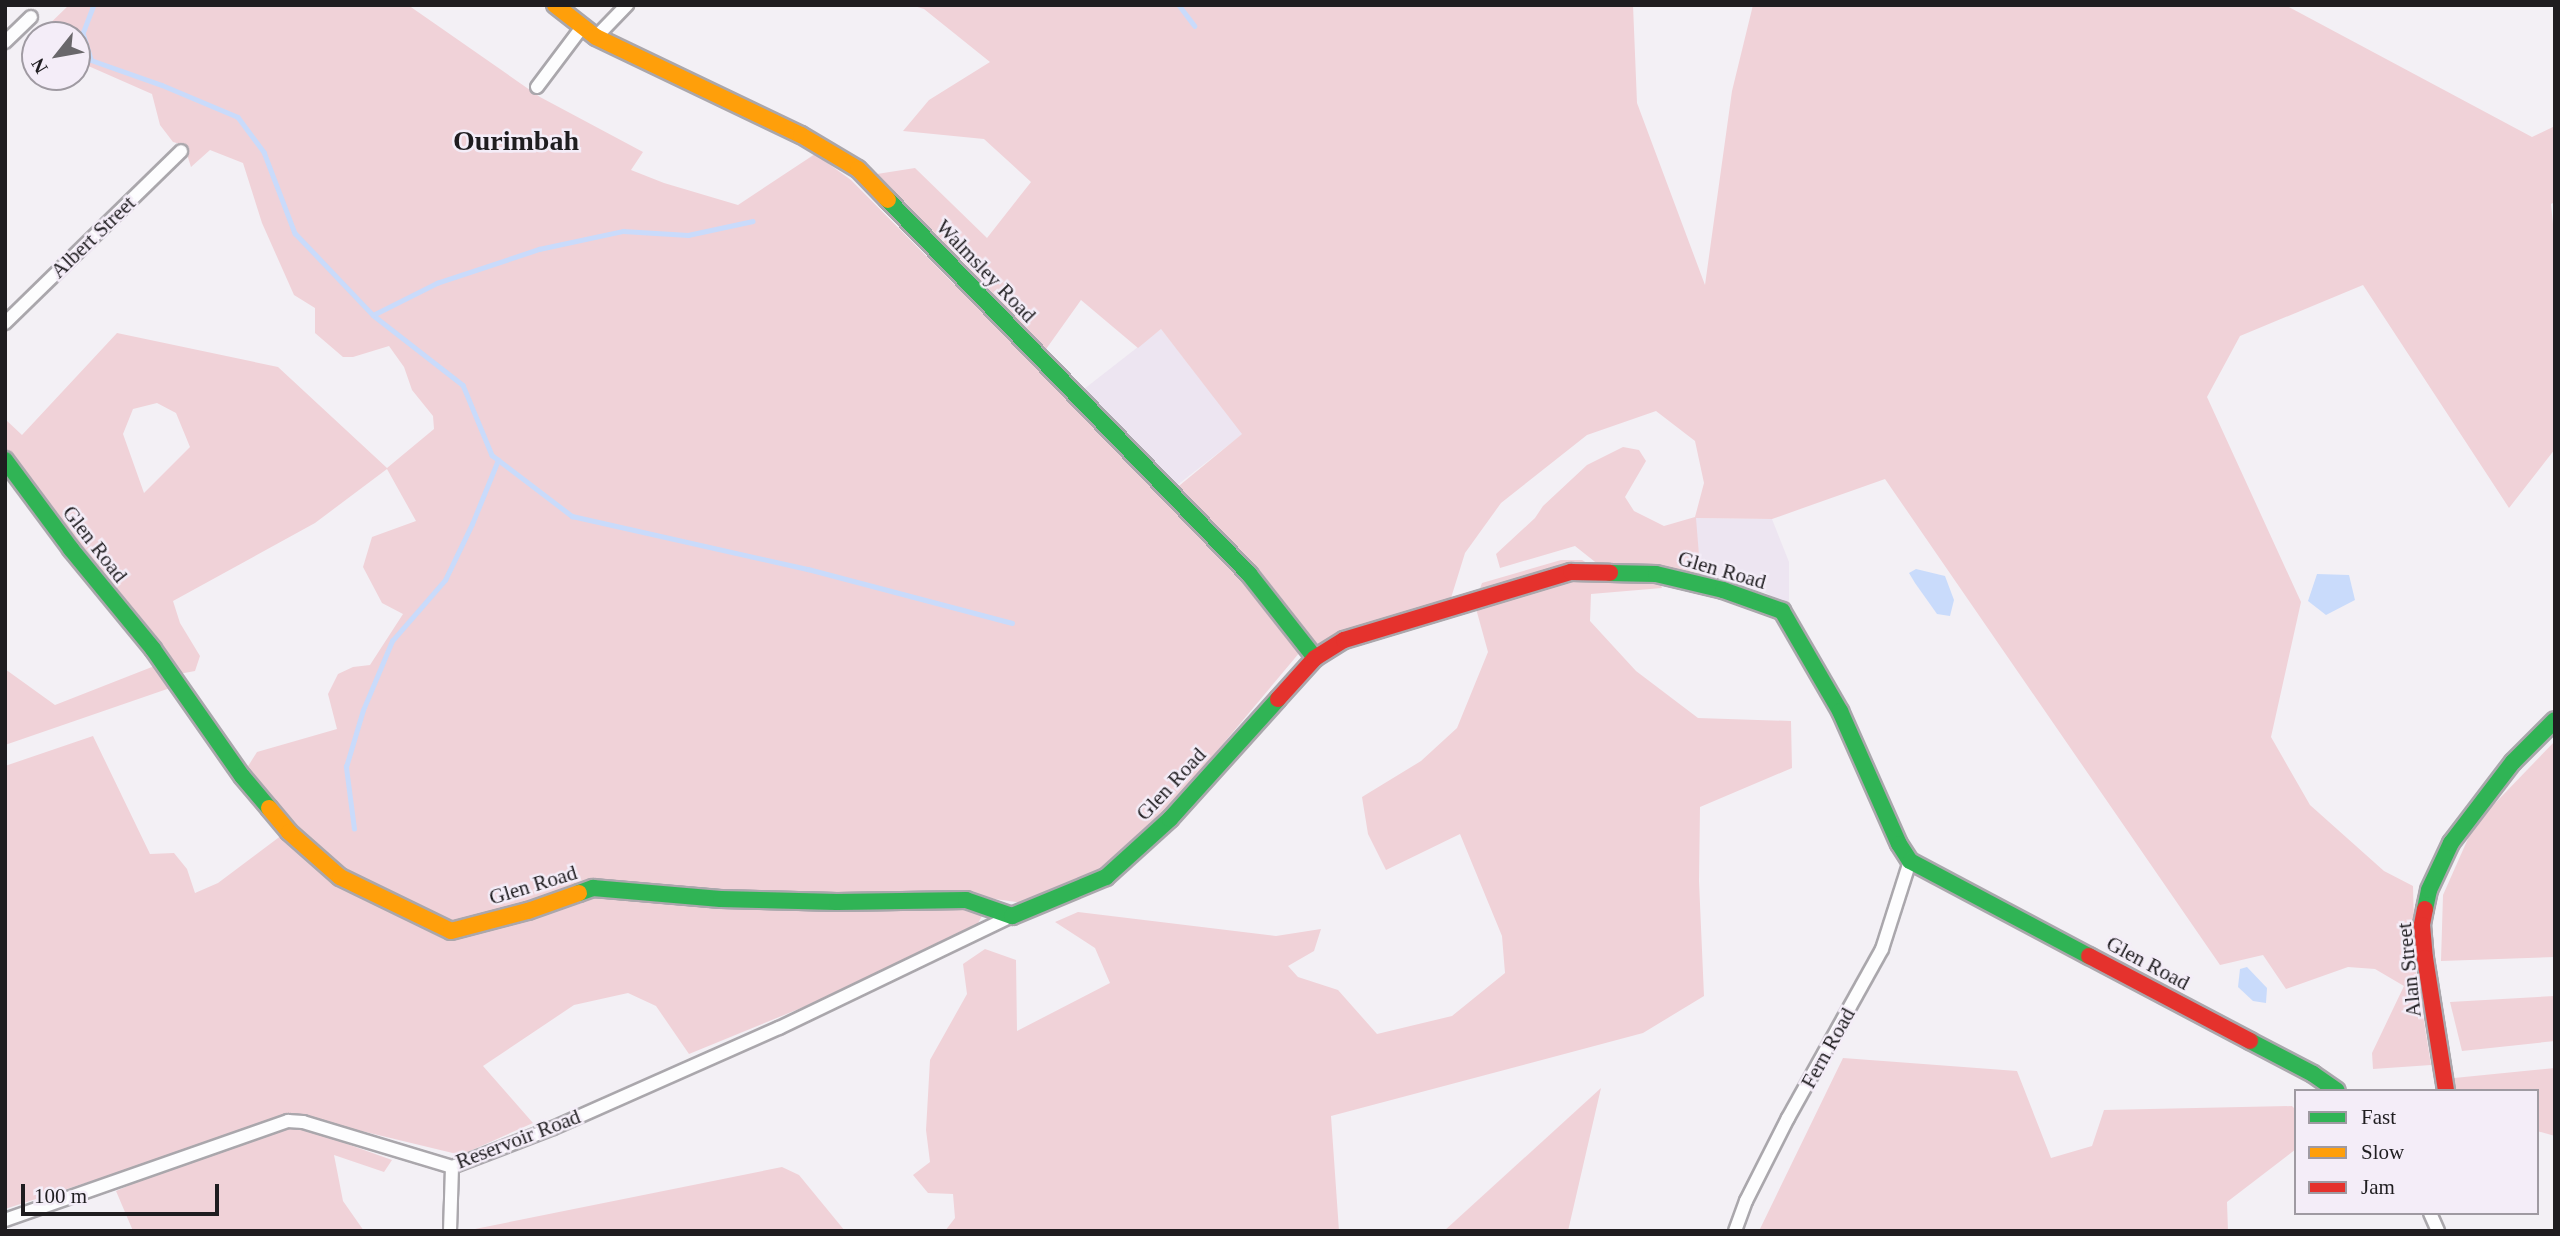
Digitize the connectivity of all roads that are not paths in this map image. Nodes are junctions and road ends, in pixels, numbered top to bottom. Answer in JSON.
{"nodes":[{"id":1,"x":555,"y":5,"type":"edge"},
{"id":2,"x":627,"y":5,"type":"edge"},
{"id":3,"x":31,"y":17,"type":"dead end"},
{"id":4,"x":582,"y":27,"type":"junction"},
{"id":5,"x":596,"y":37,"type":"junction"},
{"id":6,"x":5,"y":42,"type":"edge"},
{"id":7,"x":537,"y":87,"type":"dead end"},
{"id":8,"x":181,"y":151,"type":"dead end"},
{"id":9,"x":5,"y":323,"type":"edge"},
{"id":10,"x":5,"y":460,"type":"edge"},
{"id":11,"x":1315,"y":658,"type":"junction"},
{"id":12,"x":2555,"y":720,"type":"edge"},
{"id":13,"x":1910,"y":860,"type":"junction"},
{"id":14,"x":1012,"y":916,"type":"junction"},
{"id":15,"x":2334,"y":1089,"type":"edge"},
{"id":16,"x":2446,"y":1089,"type":"edge"},
{"id":17,"x":452,"y":1167,"type":"junction"},
{"id":18,"x":2431,"y":1215,"type":"edge"},
{"id":19,"x":5,"y":1220,"type":"edge"},
{"id":20,"x":450,"y":1231,"type":"edge"},
{"id":21,"x":1735,"y":1231,"type":"edge"},
{"id":22,"x":2438,"y":1231,"type":"edge"}],
"edges":[{"from":1,"to":4,"type":"street","name":"Walmsley Road"},
{"from":2,"to":5,"type":"street"},
{"from":3,"to":6,"type":"street"},
{"from":4,"to":5,"type":"street","name":"Walmsley Road"},
{"from":4,"to":7,"type":"street"},
{"from":5,"to":11,"type":"street","name":"Walmsley Road"},
{"from":8,"to":9,"type":"street","name":"Albert Street"},
{"from":10,"to":14,"type":"street","name":"Glen Road"},
{"from":11,"to":13,"type":"street","name":"Glen Road"},
{"from":11,"to":14,"type":"street","name":"Glen Road"},
{"from":12,"to":16,"type":"street","name":"Alan Street"},
{"from":13,"to":15,"type":"street","name":"Glen Road"},
{"from":13,"to":21,"type":"street","name":"Fern Road"},
{"from":14,"to":17,"type":"street","name":"Reservoir Road"},
{"from":17,"to":19,"type":"street","name":"Reservoir Road"},
{"from":17,"to":20,"type":"street"},
{"from":18,"to":22,"type":"street"}]}
